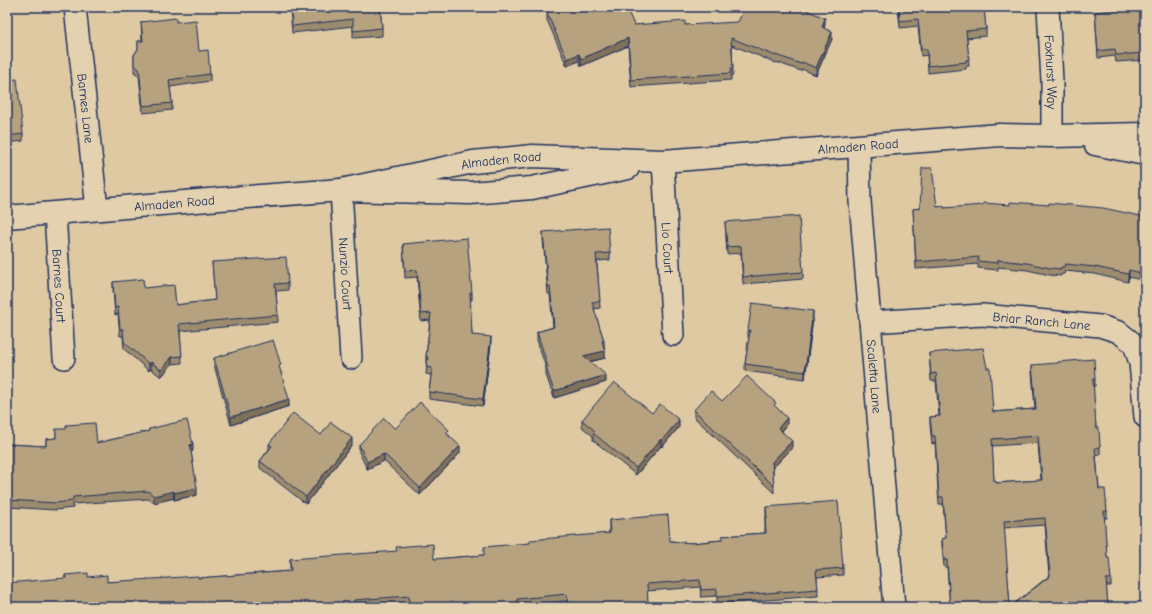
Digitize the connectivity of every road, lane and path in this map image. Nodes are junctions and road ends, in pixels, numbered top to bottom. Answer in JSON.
{"nodes":[{"id":1,"x":75,"y":7,"type":"edge"},
{"id":2,"x":1048,"y":7,"type":"edge"},
{"id":3,"x":1145,"y":134,"type":"edge"},
{"id":4,"x":1052,"y":136,"type":"junction"},
{"id":5,"x":859,"y":146,"type":"junction"},
{"id":6,"x":1145,"y":154,"type":"edge"},
{"id":7,"x":663,"y":161,"type":"junction"},
{"id":8,"x":341,"y":190,"type":"junction"},
{"id":9,"x":97,"y":209,"type":"junction"},
{"id":10,"x":55,"y":213,"type":"junction"},
{"id":11,"x":7,"y":217,"type":"edge"},
{"id":12,"x":870,"y":322,"type":"junction"},
{"id":13,"x":673,"y":335,"type":"dead end"},
{"id":14,"x":64,"y":358,"type":"dead end"},
{"id":15,"x":352,"y":358,"type":"dead end"},
{"id":16,"x":1145,"y":417,"type":"edge"},
{"id":17,"x":894,"y":607,"type":"edge"}],
"edges":[{"from":1,"to":9,"type":"street","name":"Barnes Lane"},
{"from":2,"to":4,"type":"street","name":"Foxhurst Way"},
{"from":3,"to":4,"type":"street","name":"Almaden Road"},
{"from":4,"to":5,"type":"street","name":"Almaden Road"},
{"from":4,"to":6,"type":"street","name":"Almaden Road"},
{"from":5,"to":7,"type":"street","name":"Almaden Road"},
{"from":5,"to":12,"type":"street","name":"Scaletta Lane"},
{"from":7,"to":8,"type":"street","name":"Almaden Road"},
{"from":7,"to":8,"type":"street","name":"Almaden Road"},
{"from":7,"to":13,"type":"street","name":"Lio Court"},
{"from":8,"to":9,"type":"street","name":"Almaden Road"},
{"from":8,"to":15,"type":"street","name":"Nunzio Court"},
{"from":9,"to":10,"type":"street","name":"Almaden Road"},
{"from":10,"to":11,"type":"street","name":"Almaden Road"},
{"from":10,"to":14,"type":"street","name":"Barnes Court"},
{"from":12,"to":16,"type":"street","name":"Briar Ranch Lane"},
{"from":12,"to":17,"type":"street","name":"Scaletta Lane"}]}
